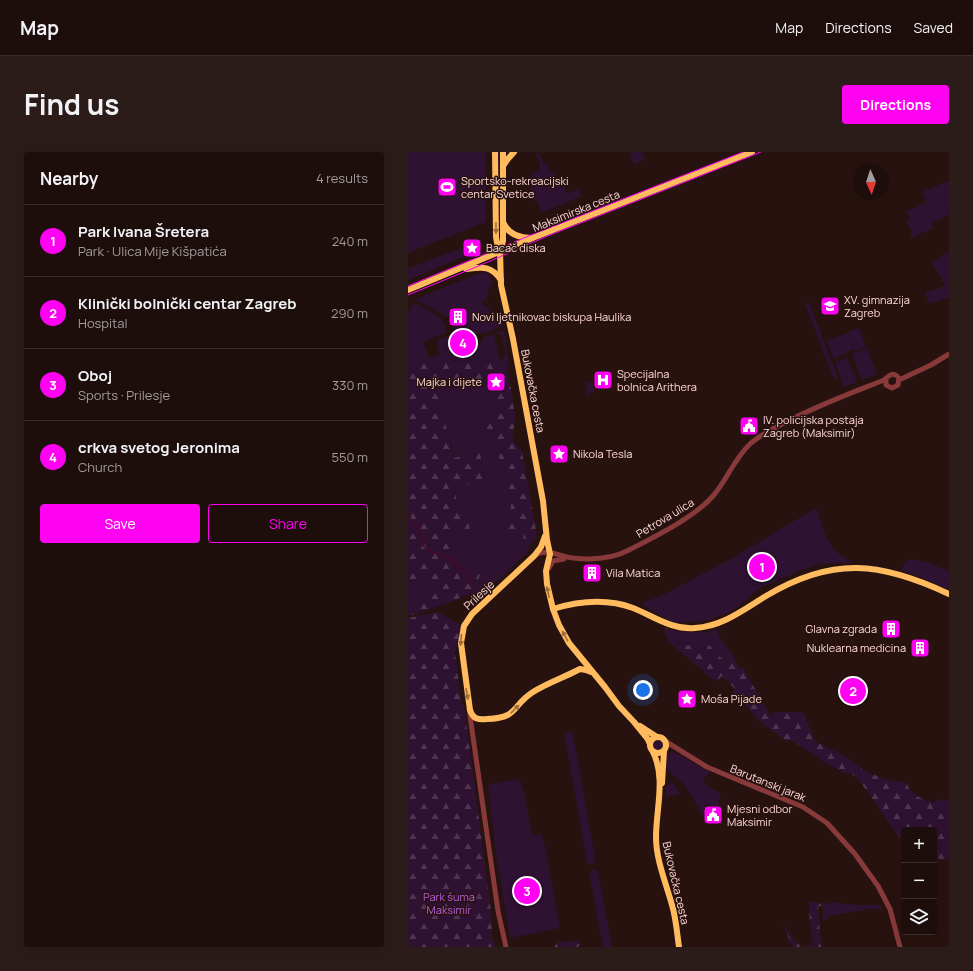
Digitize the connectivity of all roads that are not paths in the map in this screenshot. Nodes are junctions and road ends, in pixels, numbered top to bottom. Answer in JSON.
{"nodes":[{"id":1,"x":495,"y":152,"type":"edge"},
{"id":2,"x":502,"y":152,"type":"edge"},
{"id":3,"x":514,"y":152,"type":"edge"},
{"id":4,"x":752,"y":152,"type":"edge"},
{"id":5,"x":503,"y":167,"type":"junction"},
{"id":6,"x":503,"y":221,"type":"junction"},
{"id":7,"x":535,"y":237,"type":"junction"},
{"id":8,"x":500,"y":252,"type":"junction"},
{"id":9,"x":458,"y":270,"type":"junction"},
{"id":10,"x":501,"y":280,"type":"junction"},
{"id":11,"x":408,"y":290,"type":"edge"},
{"id":12,"x":949,"y":354,"type":"edge"},
{"id":13,"x":898,"y":378,"type":"junction"},
{"id":14,"x":886,"y":379,"type":"junction"},
{"id":15,"x":886,"y":385,"type":"junction"},
{"id":16,"x":868,"y":386,"type":"junction"},
{"id":17,"x":545,"y":537,"type":"junction"},
{"id":18,"x":550,"y":552,"type":"junction"},
{"id":19,"x":534,"y":556,"type":"junction"},
{"id":20,"x":573,"y":558,"type":"junction"},
{"id":21,"x":546,"y":574,"type":"junction"},
{"id":22,"x":949,"y":594,"type":"edge"},
{"id":23,"x":553,"y":609,"type":"junction"},
{"id":24,"x":582,"y":659,"type":"junction"},
{"id":25,"x":580,"y":670,"type":"junction"},
{"id":26,"x":596,"y":676,"type":"junction"},
{"id":27,"x":469,"y":708,"type":"junction"},
{"id":28,"x":481,"y":720,"type":"junction"},
{"id":29,"x":634,"y":722,"type":"junction"},
{"id":30,"x":472,"y":731,"type":"junction"},
{"id":31,"x":657,"y":737,"type":"junction"},
{"id":32,"x":665,"y":741,"type":"junction"},
{"id":33,"x":650,"y":744,"type":"junction"},
{"id":34,"x":678,"y":750,"type":"junction"},
{"id":35,"x":664,"y":751,"type":"junction"},
{"id":36,"x":653,"y":752,"type":"junction"},
{"id":37,"x":659,"y":798,"type":"junction"},
{"id":38,"x":506,"y":947,"type":"edge"},
{"id":39,"x":679,"y":947,"type":"edge"},
{"id":40,"x":900,"y":947,"type":"edge"}],
"edges":[{"from":1,"to":8,"type":"main road","one_way":true},
{"from":2,"to":5,"type":"main road"},
{"from":3,"to":5,"type":"main road"},
{"from":4,"to":7,"type":"main road","name":"Maksimirska cesta"},
{"from":5,"to":6,"type":"main road"},
{"from":6,"to":7,"type":"main road"},
{"from":6,"to":8,"type":"main road"},
{"from":7,"to":8,"type":"main road","name":"Maksimirska cesta"},
{"from":8,"to":9,"type":"main road","name":"Maksimirska cesta"},
{"from":8,"to":10,"type":"main road","name":"Bukovačka cesta"},
{"from":9,"to":10,"type":"main road"},
{"from":9,"to":11,"type":"main road","name":"Maksimirska cesta"},
{"from":10,"to":17,"type":"main road","name":"Bukovačka cesta"},
{"from":12,"to":13,"type":"street"},
{"from":13,"to":14,"type":"street"},
{"from":13,"to":15,"type":"street"},
{"from":14,"to":15,"type":"street"},
{"from":14,"to":16,"type":"street","name":"Petrova ulica"},
{"from":15,"to":16,"type":"street","name":"Petrova ulica"},
{"from":16,"to":20,"type":"street","name":"Petrova ulica"},
{"from":17,"to":18,"type":"main road","name":"Bukovačka cesta"},
{"from":17,"to":19,"type":"main road","name":"Prilesje"},
{"from":18,"to":19,"type":"street","name":"Prilesje"},
{"from":18,"to":20,"type":"street","name":"Petrova ulica"},
{"from":18,"to":21,"type":"main road","name":"Bukovačka cesta"},
{"from":19,"to":27,"type":"main road","name":"Prilesje","one_way":true},
{"from":20,"to":21,"type":"street"},
{"from":23,"to":21,"type":"main road","name":"Bukovačka cesta","one_way":true},
{"from":22,"to":23,"type":"main road"},
{"from":24,"to":23,"type":"main road","name":"Bukovačka cesta","one_way":true},
{"from":24,"to":25,"type":"main road"},
{"from":24,"to":26,"type":"main road","name":"Bukovačka cesta"},
{"from":25,"to":26,"type":"main road"},
{"from":28,"to":25,"type":"main road","one_way":true},
{"from":26,"to":29,"type":"main road","name":"Bukovačka cesta"},
{"from":27,"to":28,"type":"main road"},
{"from":27,"to":30,"type":"street","name":"Prilesje"},
{"from":28,"to":30,"type":"street"},
{"from":29,"to":31,"type":"main road","name":"Bukovačka cesta"},
{"from":29,"to":33,"type":"main road","name":"Bukovačka cesta"},
{"from":30,"to":38,"type":"street","name":"Prilesje"},
{"from":31,"to":32,"type":"main road"},
{"from":31,"to":33,"type":"main road"},
{"from":32,"to":34,"type":"street","name":"Barutanski jarak"},
{"from":32,"to":35,"type":"main road"},
{"from":33,"to":36,"type":"main road"},
{"from":34,"to":35,"type":"street"},
{"from":34,"to":40,"type":"street","name":"Barutanski jarak"},
{"from":35,"to":36,"type":"main road"},
{"from":35,"to":37,"type":"main road","name":"Bukovačka cesta"},
{"from":36,"to":37,"type":"main road","name":"Bukovačka cesta"},
{"from":37,"to":39,"type":"main road","name":"Bukovačka cesta"}]}
